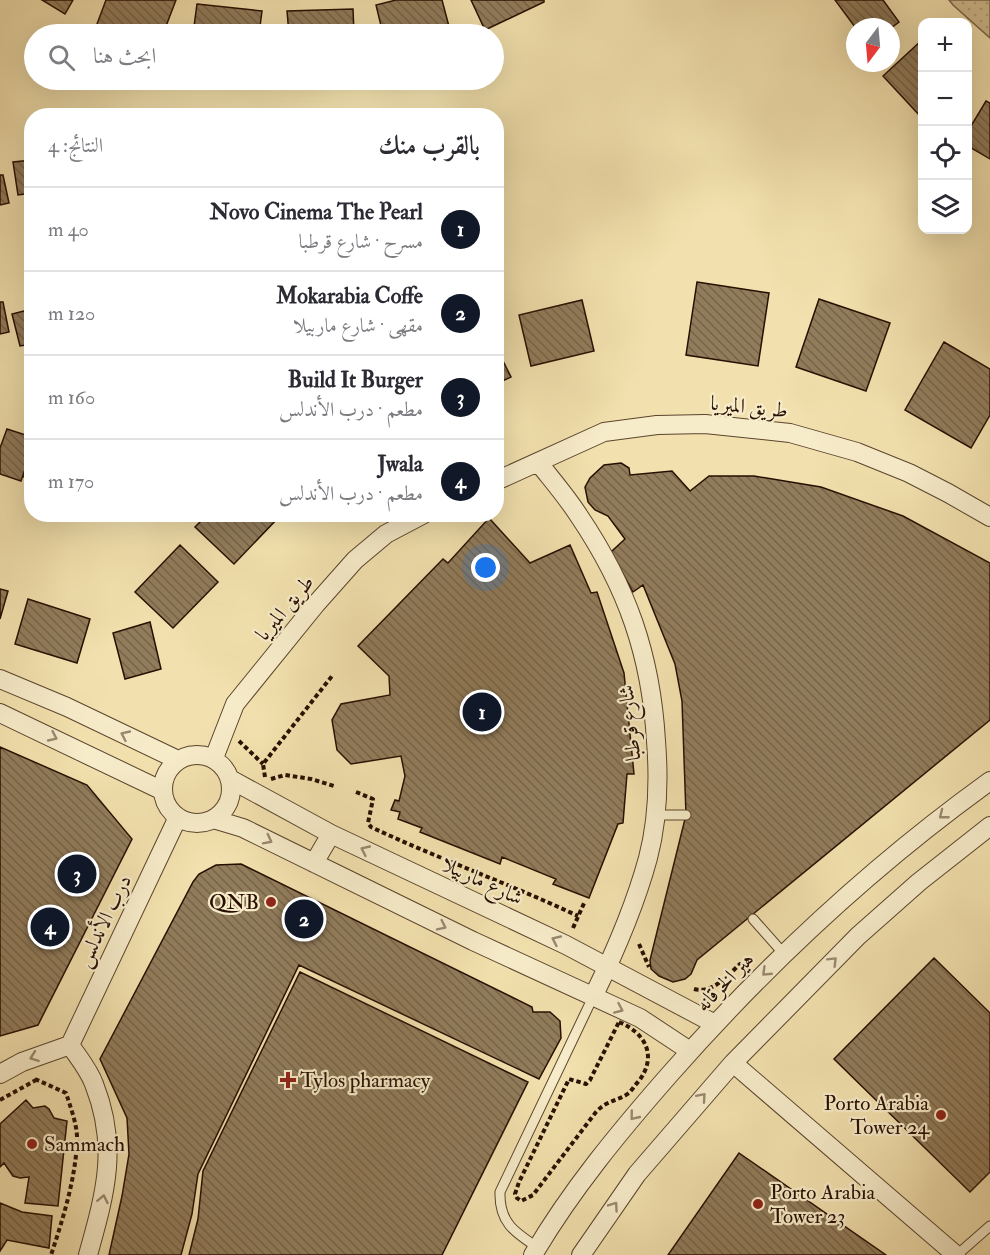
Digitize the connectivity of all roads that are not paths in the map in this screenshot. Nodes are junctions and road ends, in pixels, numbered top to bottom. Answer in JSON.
{"nodes":[{"id":1,"x":538,"y":462,"type":"junction"},
{"id":2,"x":504,"y":477,"type":"edge"},
{"id":3,"x":990,"y":517,"type":"edge"},
{"id":4,"x":409,"y":522,"type":"edge"},
{"id":5,"x":0,"y":679,"type":"edge"},
{"id":6,"x":0,"y":712,"type":"edge"},
{"id":7,"x":214,"y":758,"type":"junction"},
{"id":8,"x":178,"y":760,"type":"junction"},
{"id":9,"x":230,"y":779,"type":"junction"},
{"id":10,"x":990,"y":781,"type":"edge"},
{"id":11,"x":163,"y":791,"type":"junction"},
{"id":12,"x":655,"y":815,"type":"junction"},
{"id":13,"x":686,"y":815,"type":"dead end"},
{"id":14,"x":178,"y":817,"type":"junction"},
{"id":15,"x":213,"y":819,"type":"junction"},
{"id":16,"x":990,"y":826,"type":"edge"},
{"id":17,"x":331,"y":834,"type":"junction"},
{"id":18,"x":314,"y":863,"type":"junction"},
{"id":19,"x":753,"y":919,"type":"dead end"},
{"id":20,"x":784,"y":954,"type":"junction"},
{"id":21,"x":608,"y":966,"type":"junction"},
{"id":22,"x":593,"y":997,"type":"junction"},
{"id":23,"x":715,"y":1024,"type":"junction"},
{"id":24,"x":70,"y":1045,"type":"junction"},
{"id":25,"x":690,"y":1051,"type":"junction"},
{"id":26,"x":733,"y":1063,"type":"junction"},
{"id":27,"x":0,"y":1074,"type":"edge"},
{"id":28,"x":990,"y":1226,"type":"edge"},
{"id":29,"x":535,"y":1251,"type":"edge"},
{"id":30,"x":88,"y":1255,"type":"edge"},
{"id":31,"x":581,"y":1255,"type":"edge"},
{"id":32,"x":957,"y":1255,"type":"edge"}],
"edges":[{"from":1,"to":2,"type":"street","name":"طريق الميريا"},
{"from":1,"to":3,"type":"street","name":"طريق الميريا"},
{"from":1,"to":12,"type":"street","name":"شارع قرطبا"},
{"from":4,"to":7,"type":"street","name":"طريق الميريا"},
{"from":8,"to":5,"type":"street","one_way":true},
{"from":6,"to":11,"type":"street","one_way":true},
{"from":7,"to":8,"type":"street"},
{"from":7,"to":9,"type":"street"},
{"from":8,"to":11,"type":"street"},
{"from":9,"to":15,"type":"street"},
{"from":9,"to":17,"type":"street","name":"شارع ماربيلا"},
{"from":10,"to":20,"type":"street","name":"هير الخرقانه","one_way":true},
{"from":11,"to":14,"type":"street"},
{"from":12,"to":13,"type":"lane"},
{"from":12,"to":21,"type":"street","name":"شارع قرطبا"},
{"from":14,"to":15,"type":"street"},
{"from":14,"to":24,"type":"street","name":"درب الأندلس"},
{"from":15,"to":18,"type":"street","one_way":true},
{"from":26,"to":16,"type":"street","one_way":true},
{"from":17,"to":18,"type":"street"},
{"from":21,"to":17,"type":"street","name":"شارع ماربيلا","one_way":true},
{"from":18,"to":22,"type":"street","one_way":true},
{"from":19,"to":20,"type":"lane"},
{"from":20,"to":23,"type":"street","name":"هير الخرقانه","one_way":true},
{"from":21,"to":22,"type":"street","name":"شارع قرطبا"},
{"from":21,"to":23,"type":"street","name":"شارع ماربيلا"},
{"from":22,"to":25,"type":"street","one_way":true},
{"from":22,"to":29,"type":"lane"},
{"from":23,"to":25,"type":"street","name":"هير الخرقانه"},
{"from":24,"to":27,"type":"street","one_way":true},
{"from":30,"to":24,"type":"street","one_way":true},
{"from":25,"to":29,"type":"street","name":"هير الخرقانه","one_way":true},
{"from":31,"to":26,"type":"street","one_way":true},
{"from":26,"to":32,"type":"street"},
{"from":28,"to":32,"type":"lane"}]}
